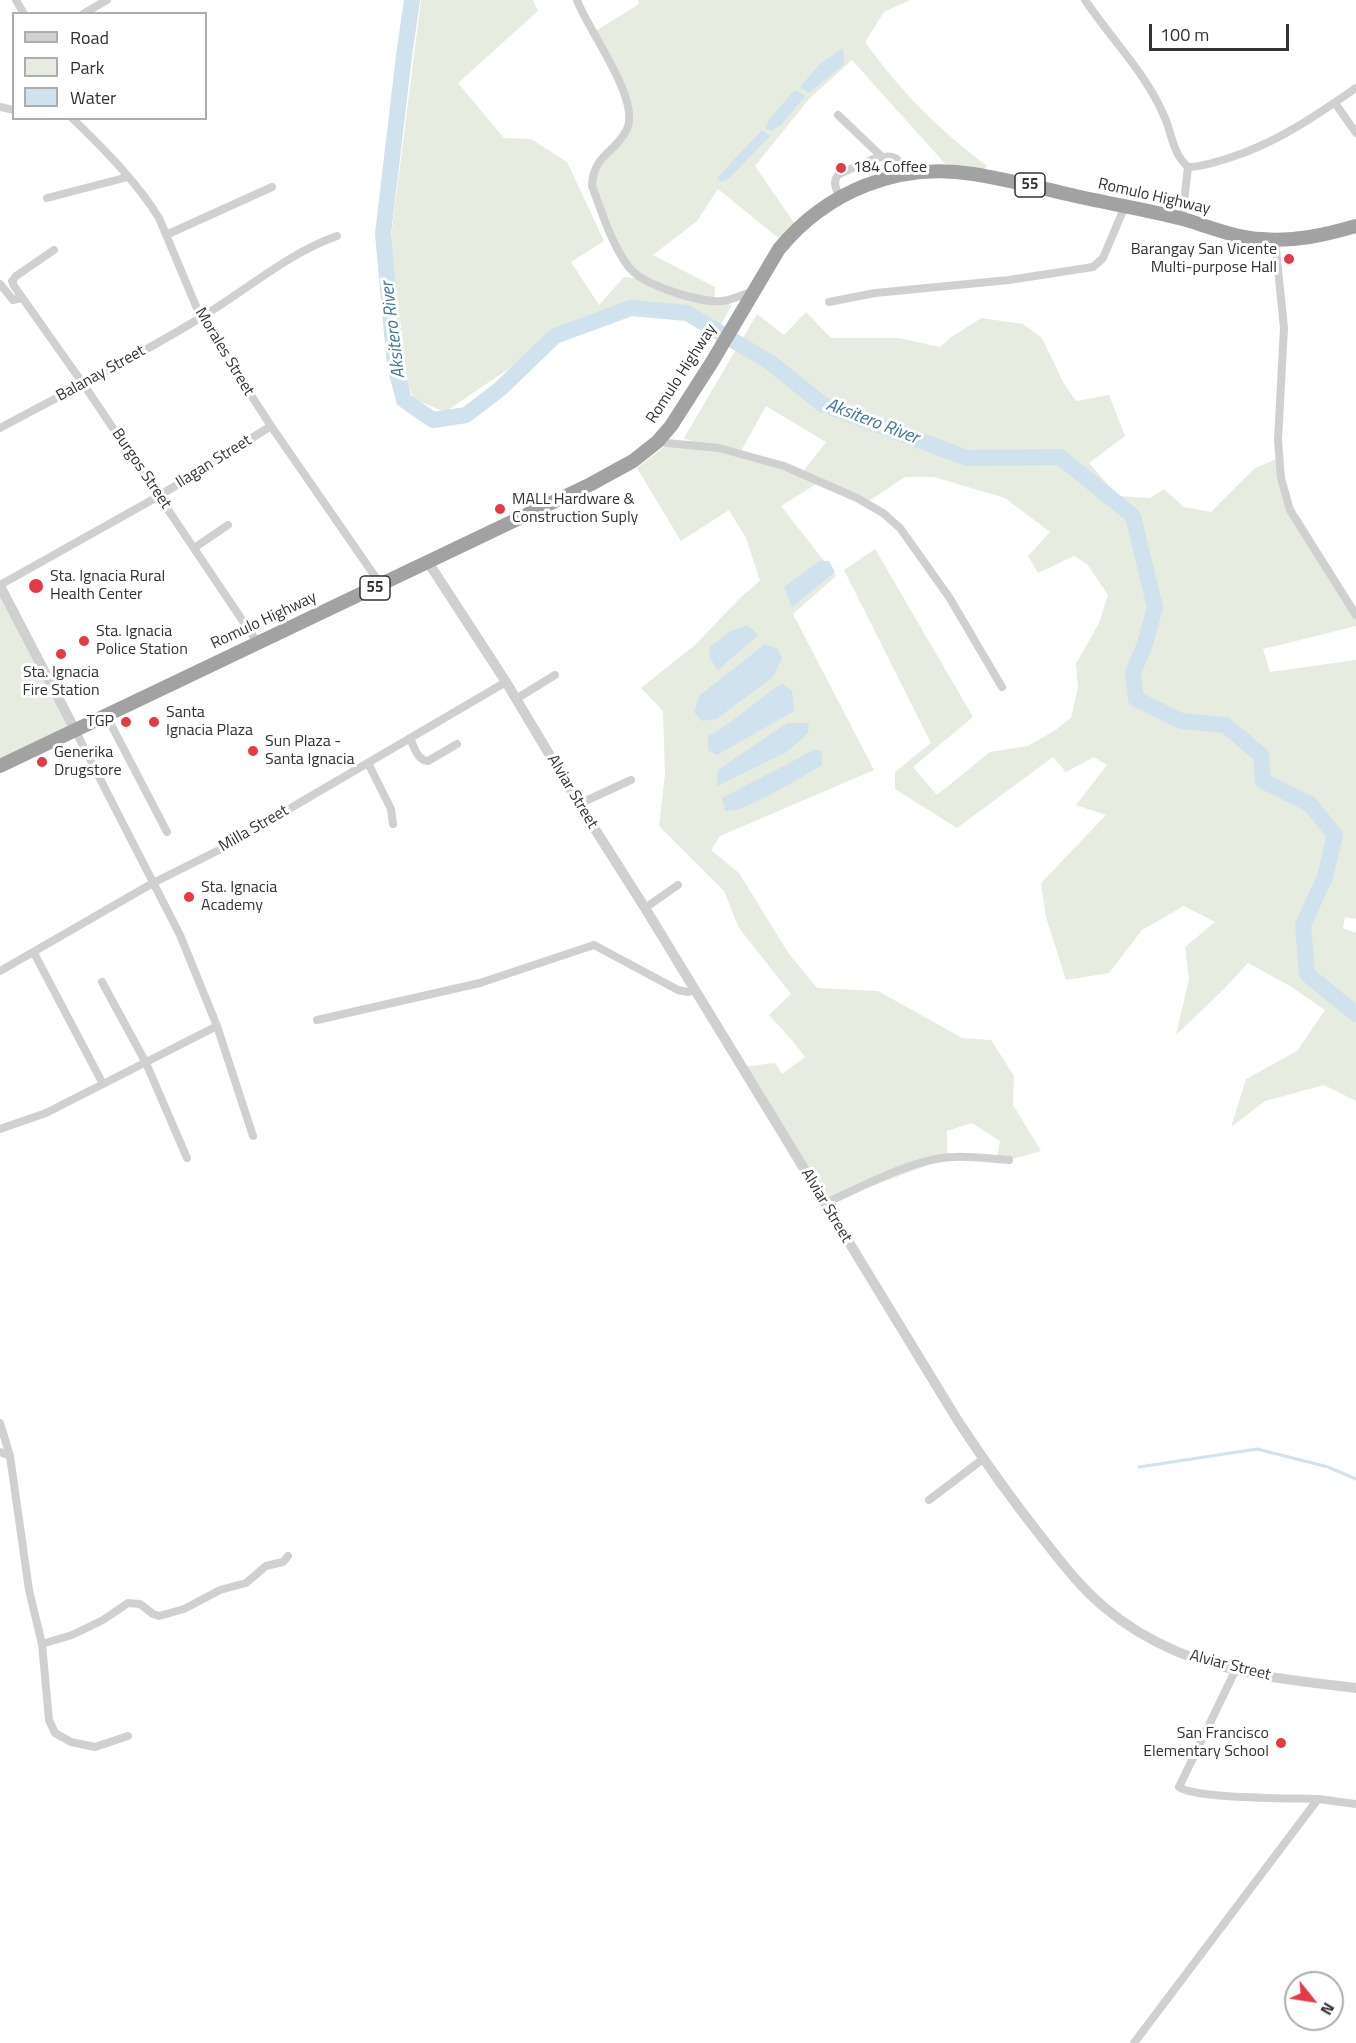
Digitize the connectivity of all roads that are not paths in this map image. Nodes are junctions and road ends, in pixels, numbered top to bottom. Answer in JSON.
{"nodes":[{"id":1,"x":107,"y":0,"type":"edge"},
{"id":2,"x":577,"y":0,"type":"edge"},
{"id":3,"x":1085,"y":0,"type":"edge"},
{"id":4,"x":86,"y":12,"type":"edge"},
{"id":5,"x":1356,"y":88,"type":"edge"},
{"id":6,"x":1335,"y":103,"type":"junction"},
{"id":7,"x":838,"y":115,"type":"dead end"},
{"id":8,"x":74,"y":120,"type":"edge"},
{"id":9,"x":1356,"y":133,"type":"edge"},
{"id":10,"x":881,"y":156,"type":"junction"},
{"id":11,"x":1188,"y":167,"type":"junction"},
{"id":12,"x":907,"y":173,"type":"junction"},
{"id":13,"x":129,"y":177,"type":"junction"},
{"id":14,"x":272,"y":187,"type":"dead end"},
{"id":15,"x":839,"y":196,"type":"junction"},
{"id":16,"x":47,"y":198,"type":"dead end"},
{"id":17,"x":1125,"y":206,"type":"junction"},
{"id":18,"x":1182,"y":219,"type":"junction"},
{"id":19,"x":1356,"y":225,"type":"edge"},
{"id":20,"x":166,"y":235,"type":"junction"},
{"id":21,"x":337,"y":236,"type":"dead end"},
{"id":22,"x":1275,"y":240,"type":"junction"},
{"id":23,"x":54,"y":250,"type":"dead end"},
{"id":24,"x":0,"y":284,"type":"edge"},
{"id":25,"x":751,"y":294,"type":"junction"},
{"id":26,"x":22,"y":298,"type":"junction"},
{"id":27,"x":829,"y":302,"type":"dead end"},
{"id":28,"x":201,"y":318,"type":"junction"},
{"id":29,"x":84,"y":385,"type":"junction"},
{"id":30,"x":271,"y":426,"type":"junction"},
{"id":31,"x":0,"y":428,"type":"edge"},
{"id":32,"x":657,"y":442,"type":"junction"},
{"id":33,"x":159,"y":496,"type":"junction"},
{"id":34,"x":228,"y":525,"type":"dead end"},
{"id":35,"x":194,"y":548,"type":"junction"},
{"id":36,"x":428,"y":562,"type":"junction"},
{"id":37,"x":381,"y":585,"type":"junction"},
{"id":38,"x":0,"y":586,"type":"edge"},
{"id":39,"x":1356,"y":615,"type":"edge"},
{"id":40,"x":257,"y":642,"type":"junction"},
{"id":41,"x":555,"y":675,"type":"dead end"},
{"id":42,"x":506,"y":682,"type":"junction"},
{"id":43,"x":1002,"y":687,"type":"dead end"},
{"id":44,"x":516,"y":699,"type":"junction"},
{"id":45,"x":106,"y":715,"type":"junction"},
{"id":46,"x":75,"y":730,"type":"junction"},
{"id":47,"x":410,"y":738,"type":"junction"},
{"id":48,"x":458,"y":744,"type":"dead end"},
{"id":49,"x":368,"y":763,"type":"junction"},
{"id":50,"x":0,"y":766,"type":"edge"},
{"id":51,"x":631,"y":780,"type":"dead end"},
{"id":52,"x":579,"y":804,"type":"junction"},
{"id":53,"x":393,"y":824,"type":"dead end"},
{"id":54,"x":167,"y":832,"type":"dead end"},
{"id":55,"x":153,"y":883,"type":"junction"},
{"id":56,"x":678,"y":885,"type":"dead end"},
{"id":57,"x":645,"y":908,"type":"junction"},
{"id":58,"x":34,"y":953,"type":"junction"},
{"id":59,"x":0,"y":971,"type":"edge"},
{"id":60,"x":102,"y":982,"type":"dead end"},
{"id":61,"x":695,"y":990,"type":"junction"},
{"id":62,"x":317,"y":1020,"type":"dead end"},
{"id":63,"x":216,"y":1026,"type":"junction"},
{"id":64,"x":146,"y":1064,"type":"junction"},
{"id":65,"x":103,"y":1084,"type":"junction"},
{"id":66,"x":0,"y":1129,"type":"edge"},
{"id":67,"x":253,"y":1136,"type":"dead end"},
{"id":68,"x":186,"y":1158,"type":"dead end"},
{"id":69,"x":1009,"y":1160,"type":"dead end"},
{"id":70,"x":824,"y":1204,"type":"junction"},
{"id":71,"x":0,"y":1423,"type":"edge"},
{"id":72,"x":0,"y":1452,"type":"edge"},
{"id":73,"x":10,"y":1456,"type":"junction"},
{"id":74,"x":983,"y":1459,"type":"junction"},
{"id":75,"x":929,"y":1500,"type":"dead end"},
{"id":76,"x":288,"y":1556,"type":"dead end"},
{"id":77,"x":42,"y":1644,"type":"junction"},
{"id":78,"x":1236,"y":1669,"type":"junction"},
{"id":79,"x":1356,"y":1688,"type":"edge"},
{"id":80,"x":128,"y":1736,"type":"dead end"},
{"id":81,"x":1318,"y":1799,"type":"junction"},
{"id":82,"x":1356,"y":1804,"type":"edge"},
{"id":83,"x":1134,"y":2043,"type":"edge"}],
"edges":[{"from":1,"to":4,"type":"street"},
{"from":2,"to":25,"type":"street"},
{"from":3,"to":11,"type":"street"},
{"from":5,"to":6,"type":"street"},
{"from":6,"to":9,"type":"street"},
{"from":6,"to":11,"type":"street"},
{"from":7,"to":10,"type":"street"},
{"from":8,"to":13,"type":"street","name":"Morales Street"},
{"from":10,"to":12,"type":"street"},
{"from":10,"to":15,"type":"street"},
{"from":11,"to":18,"type":"street"},
{"from":12,"to":15,"type":"highway","name":"Romulo Highway","number":"55"},
{"from":12,"to":17,"type":"highway","name":"Romulo Highway","number":"55"},
{"from":13,"to":16,"type":"street"},
{"from":13,"to":20,"type":"street","name":"Morales Street"},
{"from":14,"to":20,"type":"street"},
{"from":15,"to":25,"type":"highway","name":"Romulo Highway","number":"55"},
{"from":17,"to":18,"type":"highway","name":"Romulo Highway","number":"55"},
{"from":17,"to":27,"type":"street"},
{"from":18,"to":22,"type":"highway","name":"Romulo Highway","number":"55"},
{"from":19,"to":22,"type":"highway","name":"Romulo Highway","number":"55"},
{"from":20,"to":28,"type":"street","name":"Morales Street"},
{"from":21,"to":28,"type":"street","name":"Balanay Street"},
{"from":22,"to":39,"type":"street"},
{"from":23,"to":26,"type":"street"},
{"from":24,"to":26,"type":"street"},
{"from":25,"to":32,"type":"highway","name":"Romulo Highway","number":"55"},
{"from":26,"to":29,"type":"street","name":"Burgos Street"},
{"from":28,"to":29,"type":"street","name":"Balanay Street"},
{"from":28,"to":30,"type":"street","name":"Morales Street"},
{"from":29,"to":31,"type":"street","name":"Balanay Street"},
{"from":29,"to":33,"type":"street","name":"Burgos Street"},
{"from":30,"to":33,"type":"street","name":"Ilagan Street"},
{"from":30,"to":37,"type":"street","name":"Morales Street"},
{"from":32,"to":36,"type":"highway","name":"Romulo Highway","number":"55"},
{"from":32,"to":43,"type":"street"},
{"from":33,"to":35,"type":"street","name":"Burgos Street"},
{"from":33,"to":38,"type":"street","name":"Ilagan Street"},
{"from":34,"to":35,"type":"street"},
{"from":35,"to":40,"type":"street","name":"Burgos Street"},
{"from":36,"to":37,"type":"highway","name":"Romulo Highway","number":"55"},
{"from":36,"to":42,"type":"street","name":"Alviar Street"},
{"from":37,"to":40,"type":"highway","name":"Romulo Highway","number":"55"},
{"from":38,"to":46,"type":"street"},
{"from":40,"to":45,"type":"highway","name":"Romulo Highway","number":"55"},
{"from":41,"to":44,"type":"street"},
{"from":42,"to":44,"type":"street","name":"Alviar Street"},
{"from":42,"to":47,"type":"street","name":"Milla Street"},
{"from":44,"to":52,"type":"street","name":"Alviar Street"},
{"from":45,"to":46,"type":"highway","name":"Romulo Highway","number":"55"},
{"from":45,"to":54,"type":"street"},
{"from":46,"to":50,"type":"highway","name":"Romulo Highway","number":"55"},
{"from":46,"to":55,"type":"street"},
{"from":47,"to":48,"type":"street"},
{"from":47,"to":49,"type":"street","name":"Milla Street"},
{"from":49,"to":53,"type":"street"},
{"from":49,"to":55,"type":"street","name":"Milla Street"},
{"from":51,"to":52,"type":"street"},
{"from":52,"to":57,"type":"street","name":"Alviar Street"},
{"from":55,"to":58,"type":"street","name":"Milla Street"},
{"from":55,"to":63,"type":"street"},
{"from":56,"to":57,"type":"street"},
{"from":57,"to":61,"type":"street","name":"Alviar Street"},
{"from":58,"to":59,"type":"street","name":"Milla Street"},
{"from":58,"to":65,"type":"street"},
{"from":60,"to":64,"type":"street"},
{"from":61,"to":62,"type":"street"},
{"from":61,"to":70,"type":"street","name":"Alviar Street"},
{"from":63,"to":64,"type":"street"},
{"from":63,"to":67,"type":"street"},
{"from":64,"to":65,"type":"street"},
{"from":64,"to":68,"type":"street"},
{"from":65,"to":66,"type":"street"},
{"from":69,"to":70,"type":"street"},
{"from":70,"to":74,"type":"street","name":"Alviar Street"},
{"from":71,"to":73,"type":"street"},
{"from":72,"to":73,"type":"street"},
{"from":73,"to":77,"type":"street"},
{"from":74,"to":75,"type":"street"},
{"from":74,"to":78,"type":"street","name":"Alviar Street"},
{"from":76,"to":77,"type":"street"},
{"from":77,"to":80,"type":"street"},
{"from":78,"to":79,"type":"street","name":"Alviar Street"},
{"from":78,"to":81,"type":"street"},
{"from":81,"to":82,"type":"street"},
{"from":81,"to":83,"type":"street"}]}
